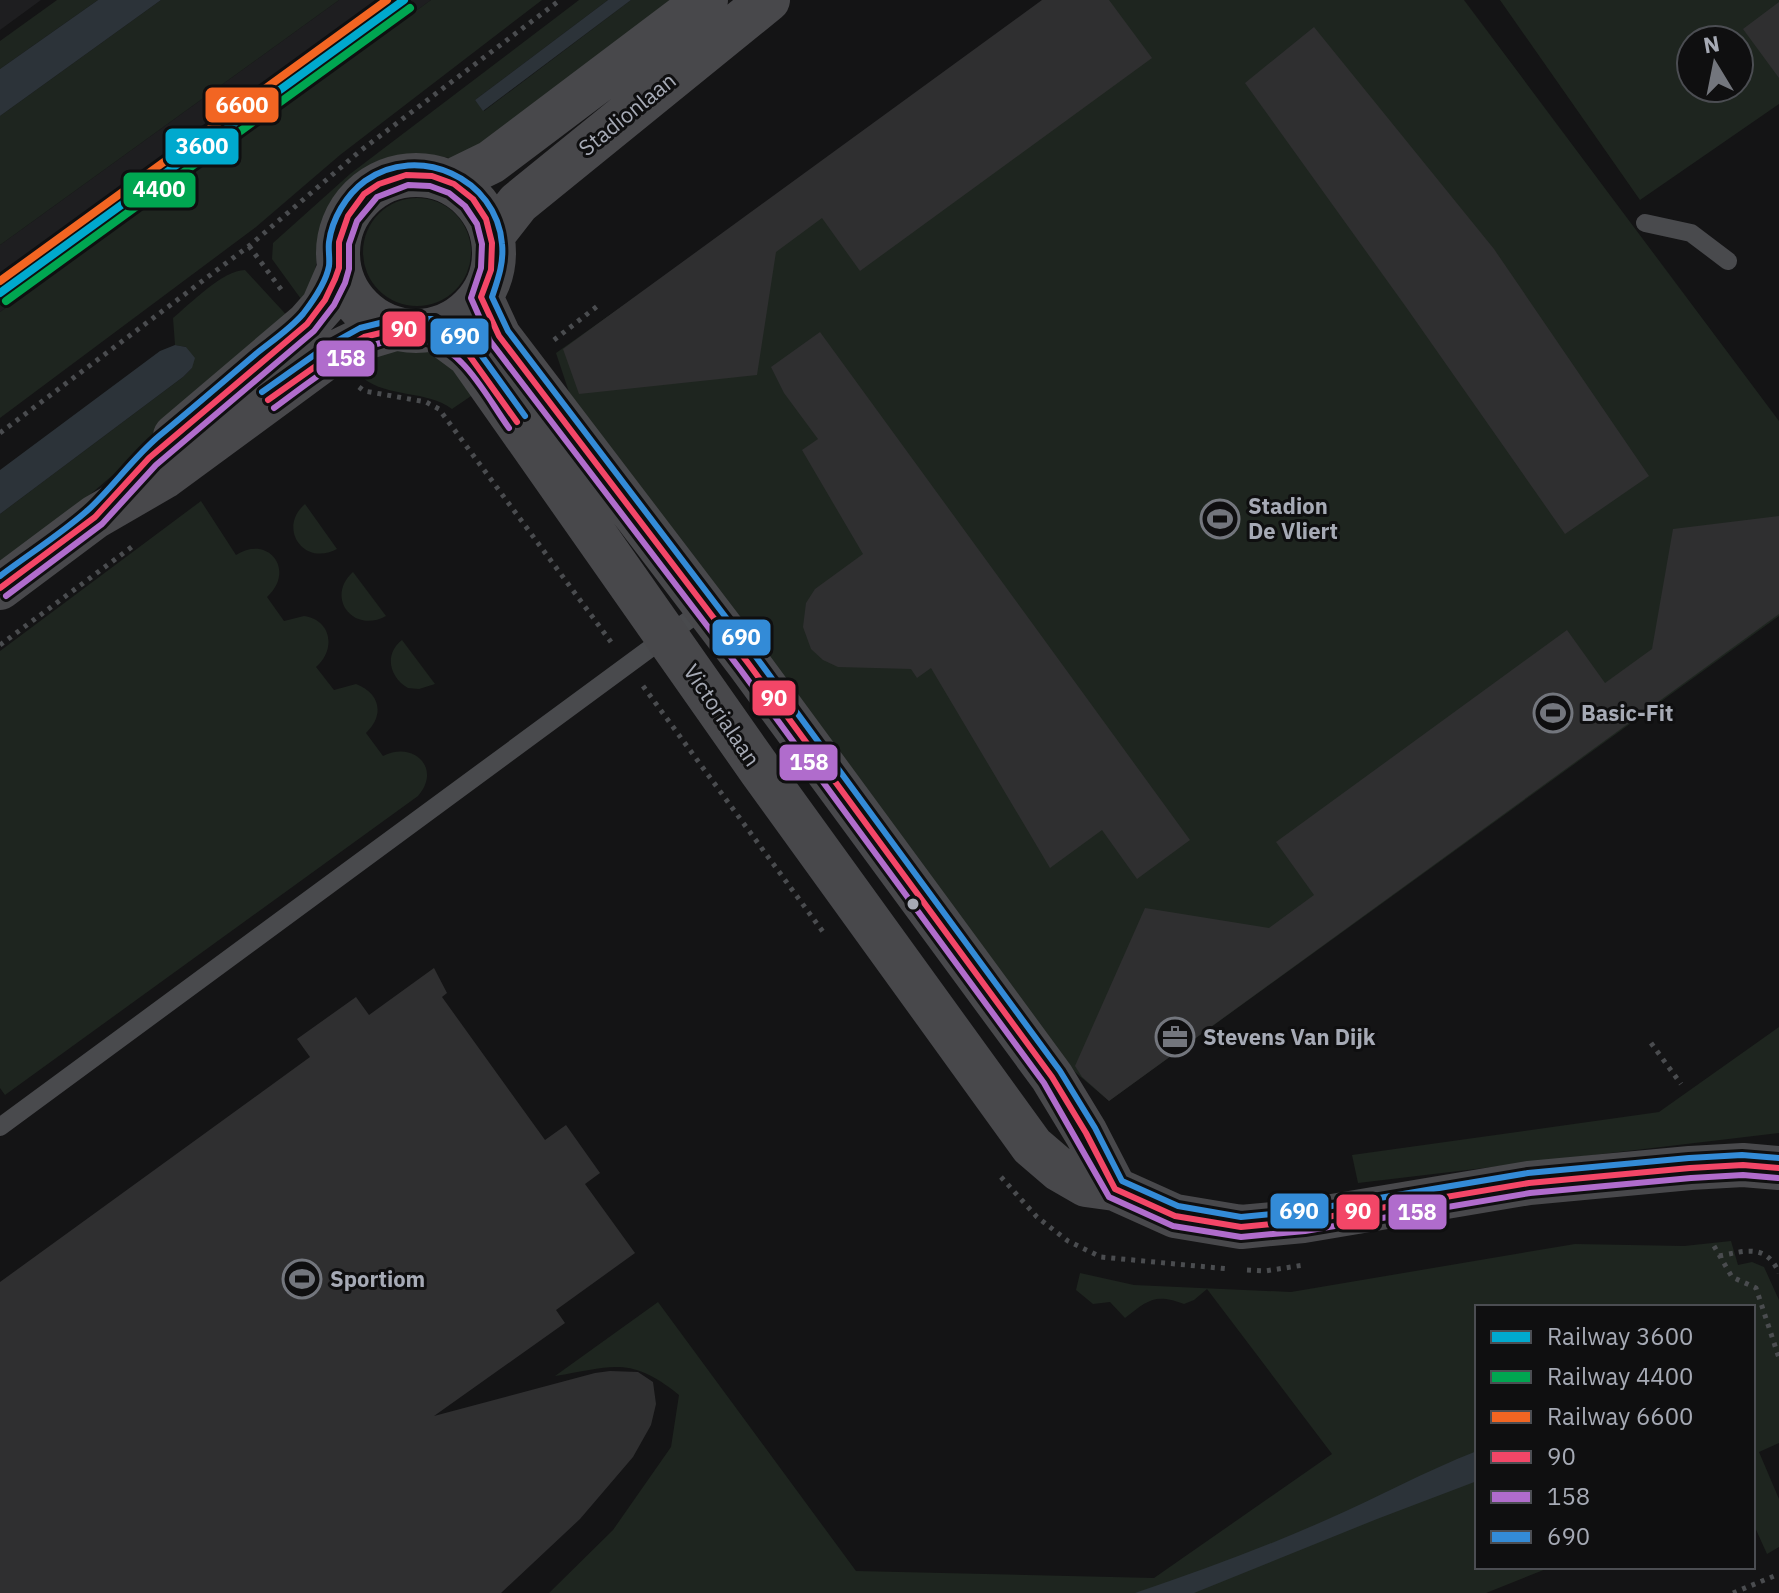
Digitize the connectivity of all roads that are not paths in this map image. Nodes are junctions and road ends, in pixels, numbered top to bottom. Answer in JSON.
{"nodes":[{"id":1,"x":706,"y":0,"type":"edge"},
{"id":2,"x":768,"y":0,"type":"edge"},
{"id":3,"x":450,"y":182,"type":"junction"},
{"id":4,"x":1645,"y":223,"type":"dead end"},
{"id":5,"x":493,"y":235,"type":"junction"},
{"id":6,"x":1728,"y":261,"type":"dead end"},
{"id":7,"x":339,"y":269,"type":"junction"},
{"id":8,"x":481,"y":297,"type":"junction"},
{"id":9,"x":415,"y":329,"type":"junction"},
{"id":10,"x":95,"y":517,"type":"junction"},
{"id":11,"x":0,"y":588,"type":"edge"},
{"id":12,"x":705,"y":608,"type":"junction"},
{"id":13,"x":668,"y":636,"type":"junction"},
{"id":14,"x":0,"y":1127,"type":"edge"},
{"id":15,"x":1779,"y":1168,"type":"edge"},
{"id":16,"x":1115,"y":1189,"type":"junction"}],
"edges":[{"from":1,"to":3,"type":"street","name":"Stadionlaan"},
{"from":2,"to":5,"type":"street","name":"Stadionlaan"},
{"from":3,"to":5,"type":"street"},
{"from":3,"to":7,"type":"street"},
{"from":4,"to":6,"type":"lane"},
{"from":5,"to":8,"type":"street"},
{"from":7,"to":9,"type":"street"},
{"from":7,"to":10,"type":"street"},
{"from":8,"to":9,"type":"street"},
{"from":8,"to":12,"type":"street"},
{"from":9,"to":10,"type":"street"},
{"from":9,"to":13,"type":"street","name":"Victorialaan"},
{"from":10,"to":11,"type":"street"},
{"from":12,"to":13,"type":"lane"},
{"from":12,"to":16,"type":"street"},
{"from":13,"to":14,"type":"lane"},
{"from":13,"to":16,"type":"street","name":"Victorialaan"},
{"from":15,"to":16,"type":"street","name":"Victorialaan"}]}
